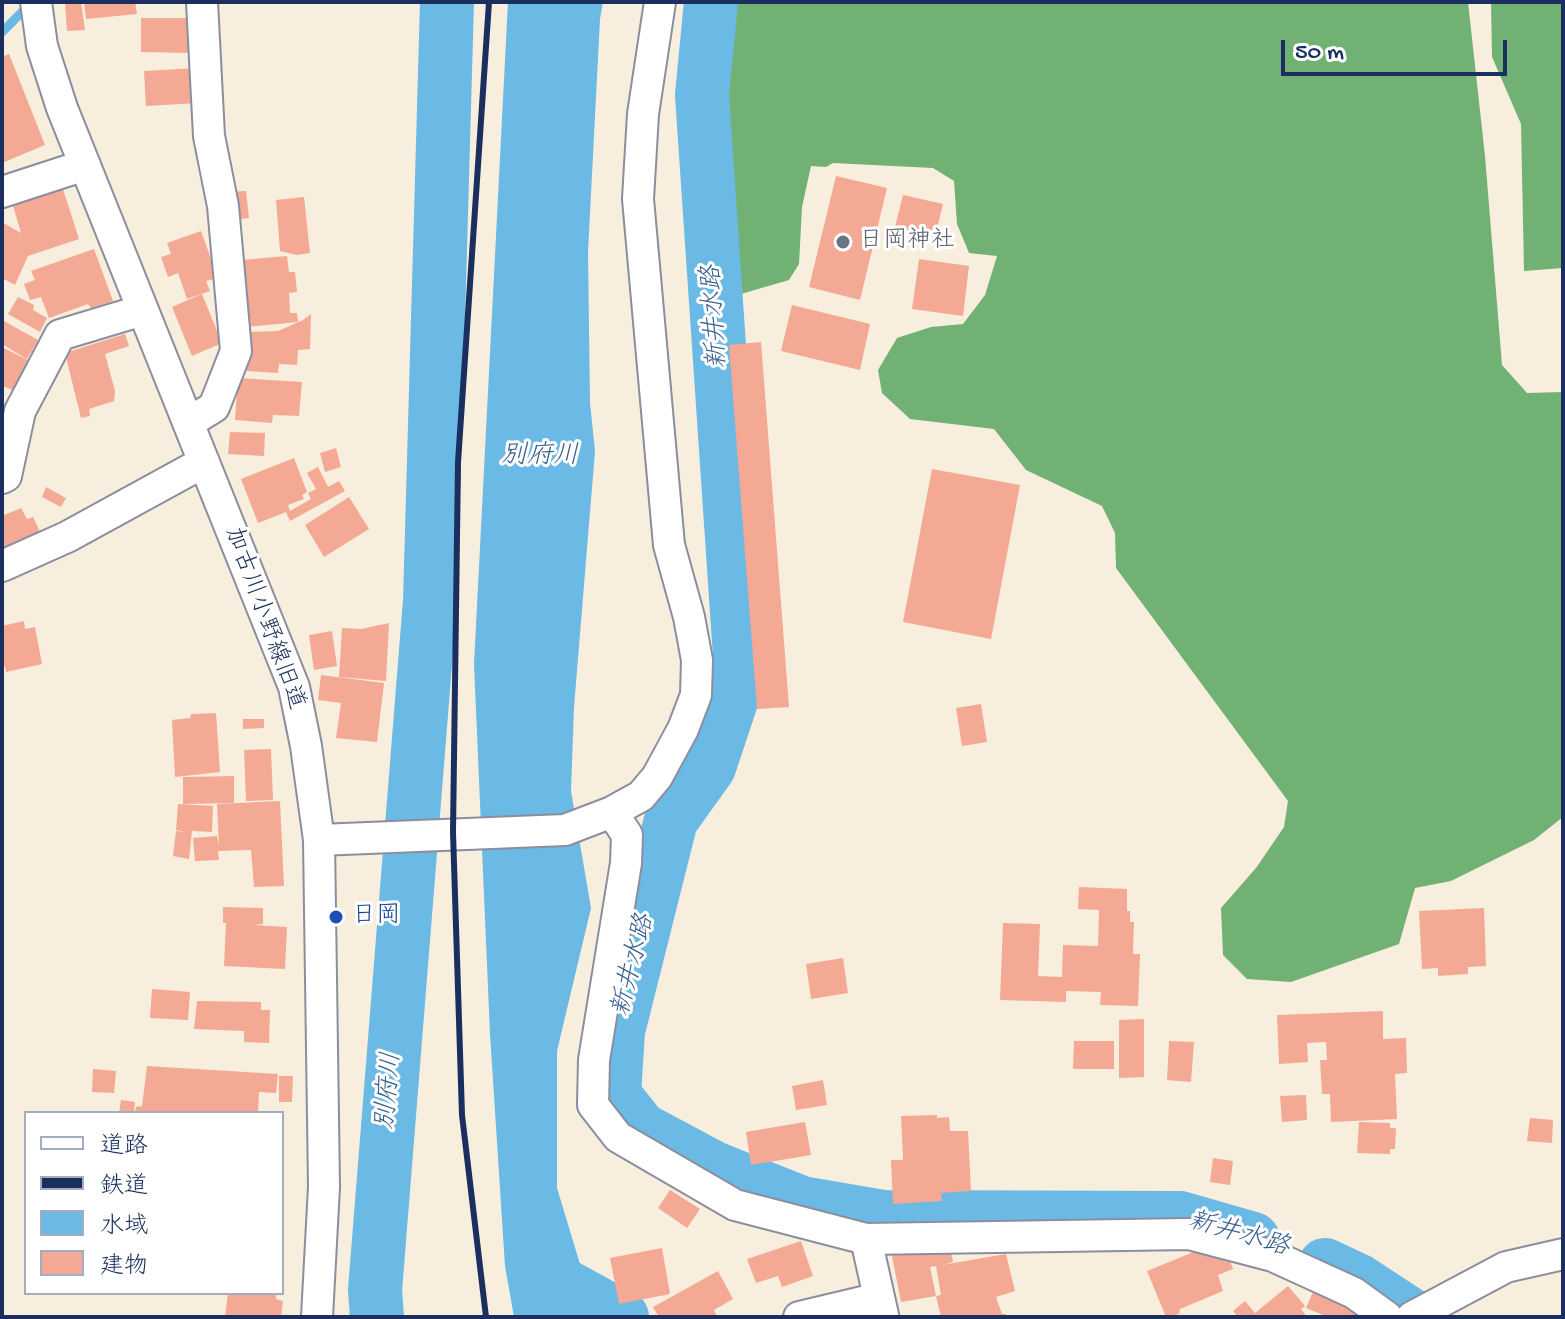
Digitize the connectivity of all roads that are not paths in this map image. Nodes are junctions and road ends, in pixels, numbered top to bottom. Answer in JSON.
{"nodes":[{"id":1,"x":36,"y":2,"type":"edge"},
{"id":2,"x":202,"y":2,"type":"edge"},
{"id":3,"x":660,"y":2,"type":"edge"},
{"id":4,"x":85,"y":165,"type":"junction"},
{"id":5,"x":2,"y":192,"type":"edge"},
{"id":6,"x":143,"y":310,"type":"junction"},
{"id":7,"x":188,"y":423,"type":"junction"},
{"id":8,"x":204,"y":462,"type":"junction"},
{"id":9,"x":2,"y":478,"type":"edge"},
{"id":10,"x":2,"y":566,"type":"edge"},
{"id":11,"x":612,"y":812,"type":"junction"},
{"id":12,"x":319,"y":840,"type":"junction"},
{"id":13,"x":866,"y":1239,"type":"junction"},
{"id":14,"x":1563,"y":1254,"type":"edge"},
{"id":15,"x":882,"y":1307,"type":"edge"},
{"id":16,"x":317,"y":1317,"type":"edge"},
{"id":17,"x":799,"y":1317,"type":"edge"},
{"id":18,"x":1387,"y":1317,"type":"edge"},
{"id":19,"x":1412,"y":1317,"type":"edge"}],
"edges":[{"from":1,"to":4,"type":"street","name":"加古川小野線旧道"},
{"from":2,"to":7,"type":"street"},
{"from":3,"to":11,"type":"street"},
{"from":4,"to":5,"type":"street"},
{"from":4,"to":6,"type":"street","name":"加古川小野線旧道"},
{"from":6,"to":7,"type":"street","name":"加古川小野線旧道"},
{"from":6,"to":9,"type":"street"},
{"from":7,"to":8,"type":"street","name":"加古川小野線旧道"},
{"from":8,"to":10,"type":"street"},
{"from":8,"to":12,"type":"street","name":"加古川小野線旧道"},
{"from":11,"to":12,"type":"street"},
{"from":11,"to":13,"type":"street"},
{"from":12,"to":16,"type":"street","name":"加古川小野線旧道"},
{"from":13,"to":15,"type":"street"},
{"from":13,"to":18,"type":"street"},
{"from":14,"to":19,"type":"street"},
{"from":15,"to":17,"type":"street"}]}
